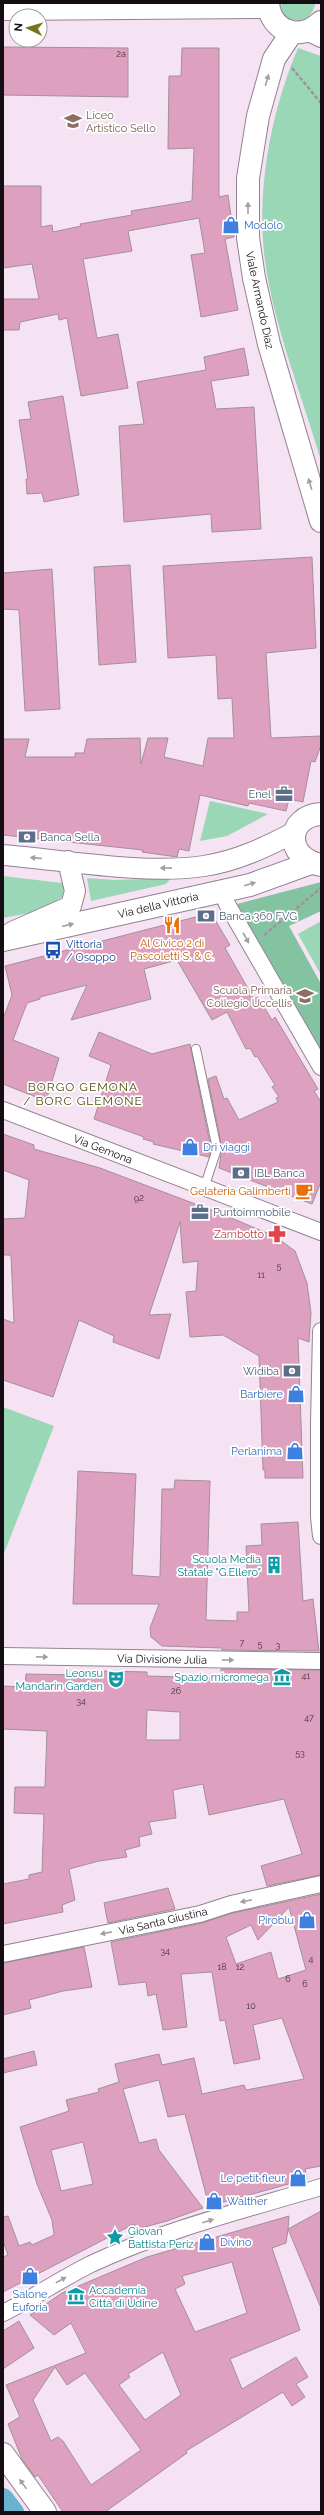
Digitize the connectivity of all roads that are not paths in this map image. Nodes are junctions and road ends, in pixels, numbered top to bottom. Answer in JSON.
{"nodes":[{"id":1,"x":269,"y":6,"type":"edge"},
{"id":2,"x":3,"y":10,"type":"edge"},
{"id":3,"x":310,"y":31,"type":"edge"},
{"id":4,"x":321,"y":521,"type":"edge"},
{"id":5,"x":321,"y":814,"type":"edge"},
{"id":6,"x":295,"y":832,"type":"junction"},
{"id":7,"x":3,"y":855,"type":"edge"},
{"id":8,"x":68,"y":861,"type":"junction"},
{"id":9,"x":316,"y":864,"type":"edge"},
{"id":10,"x":222,"y":891,"type":"junction"},
{"id":11,"x":3,"y":936,"type":"edge"},
{"id":12,"x":3,"y":940,"type":"edge"},
{"id":13,"x":196,"y":1049,"type":"dead end"},
{"id":14,"x":321,"y":1067,"type":"edge"},
{"id":15,"x":3,"y":1110,"type":"edge"},
{"id":16,"x":204,"y":1188,"type":"junction"},
{"id":17,"x":321,"y":1232,"type":"edge"},
{"id":18,"x":321,"y":1331,"type":"edge"},
{"id":19,"x":320,"y":1364,"type":"edge"},
{"id":20,"x":321,"y":1536,"type":"edge"},
{"id":21,"x":3,"y":1656,"type":"edge"},
{"id":22,"x":321,"y":1661,"type":"edge"},
{"id":23,"x":321,"y":1884,"type":"edge"},
{"id":24,"x":3,"y":1954,"type":"edge"},
{"id":25,"x":321,"y":2187,"type":"edge"},
{"id":26,"x":3,"y":2313,"type":"edge"},
{"id":27,"x":3,"y":2454,"type":"edge"},
{"id":28,"x":45,"y":2512,"type":"edge"}],
"edges":[{"from":1,"to":2,"type":"street"},
{"from":1,"to":3,"type":"main road"},
{"from":4,"to":3,"type":"main road","name":"Viale Armando Diaz","one_way":true},
{"from":5,"to":6,"type":"main road"},
{"from":6,"to":8,"type":"street","one_way":true},
{"from":6,"to":9,"type":"main road"},
{"from":8,"to":7,"type":"street","one_way":true},
{"from":8,"to":11,"type":"street"},
{"from":10,"to":9,"type":"main road","name":"Via della Vittoria","one_way":true},
{"from":12,"to":10,"type":"main road","name":"Via della Vittoria","one_way":true},
{"from":10,"to":14,"type":"street","one_way":true},
{"from":13,"to":16,"type":"lane"},
{"from":15,"to":16,"type":"street","name":"Via Gemona"},
{"from":16,"to":17,"type":"street","name":"Via Gemona"},
{"from":18,"to":19,"type":"street"},
{"from":19,"to":20,"type":"street"},
{"from":21,"to":22,"type":"street","name":"Via Divisione Julia","one_way":true},
{"from":23,"to":24,"type":"street","name":"Via Santa Giustina","one_way":true},
{"from":26,"to":25,"type":"street","one_way":true},
{"from":28,"to":27,"type":"main road","one_way":true}]}
